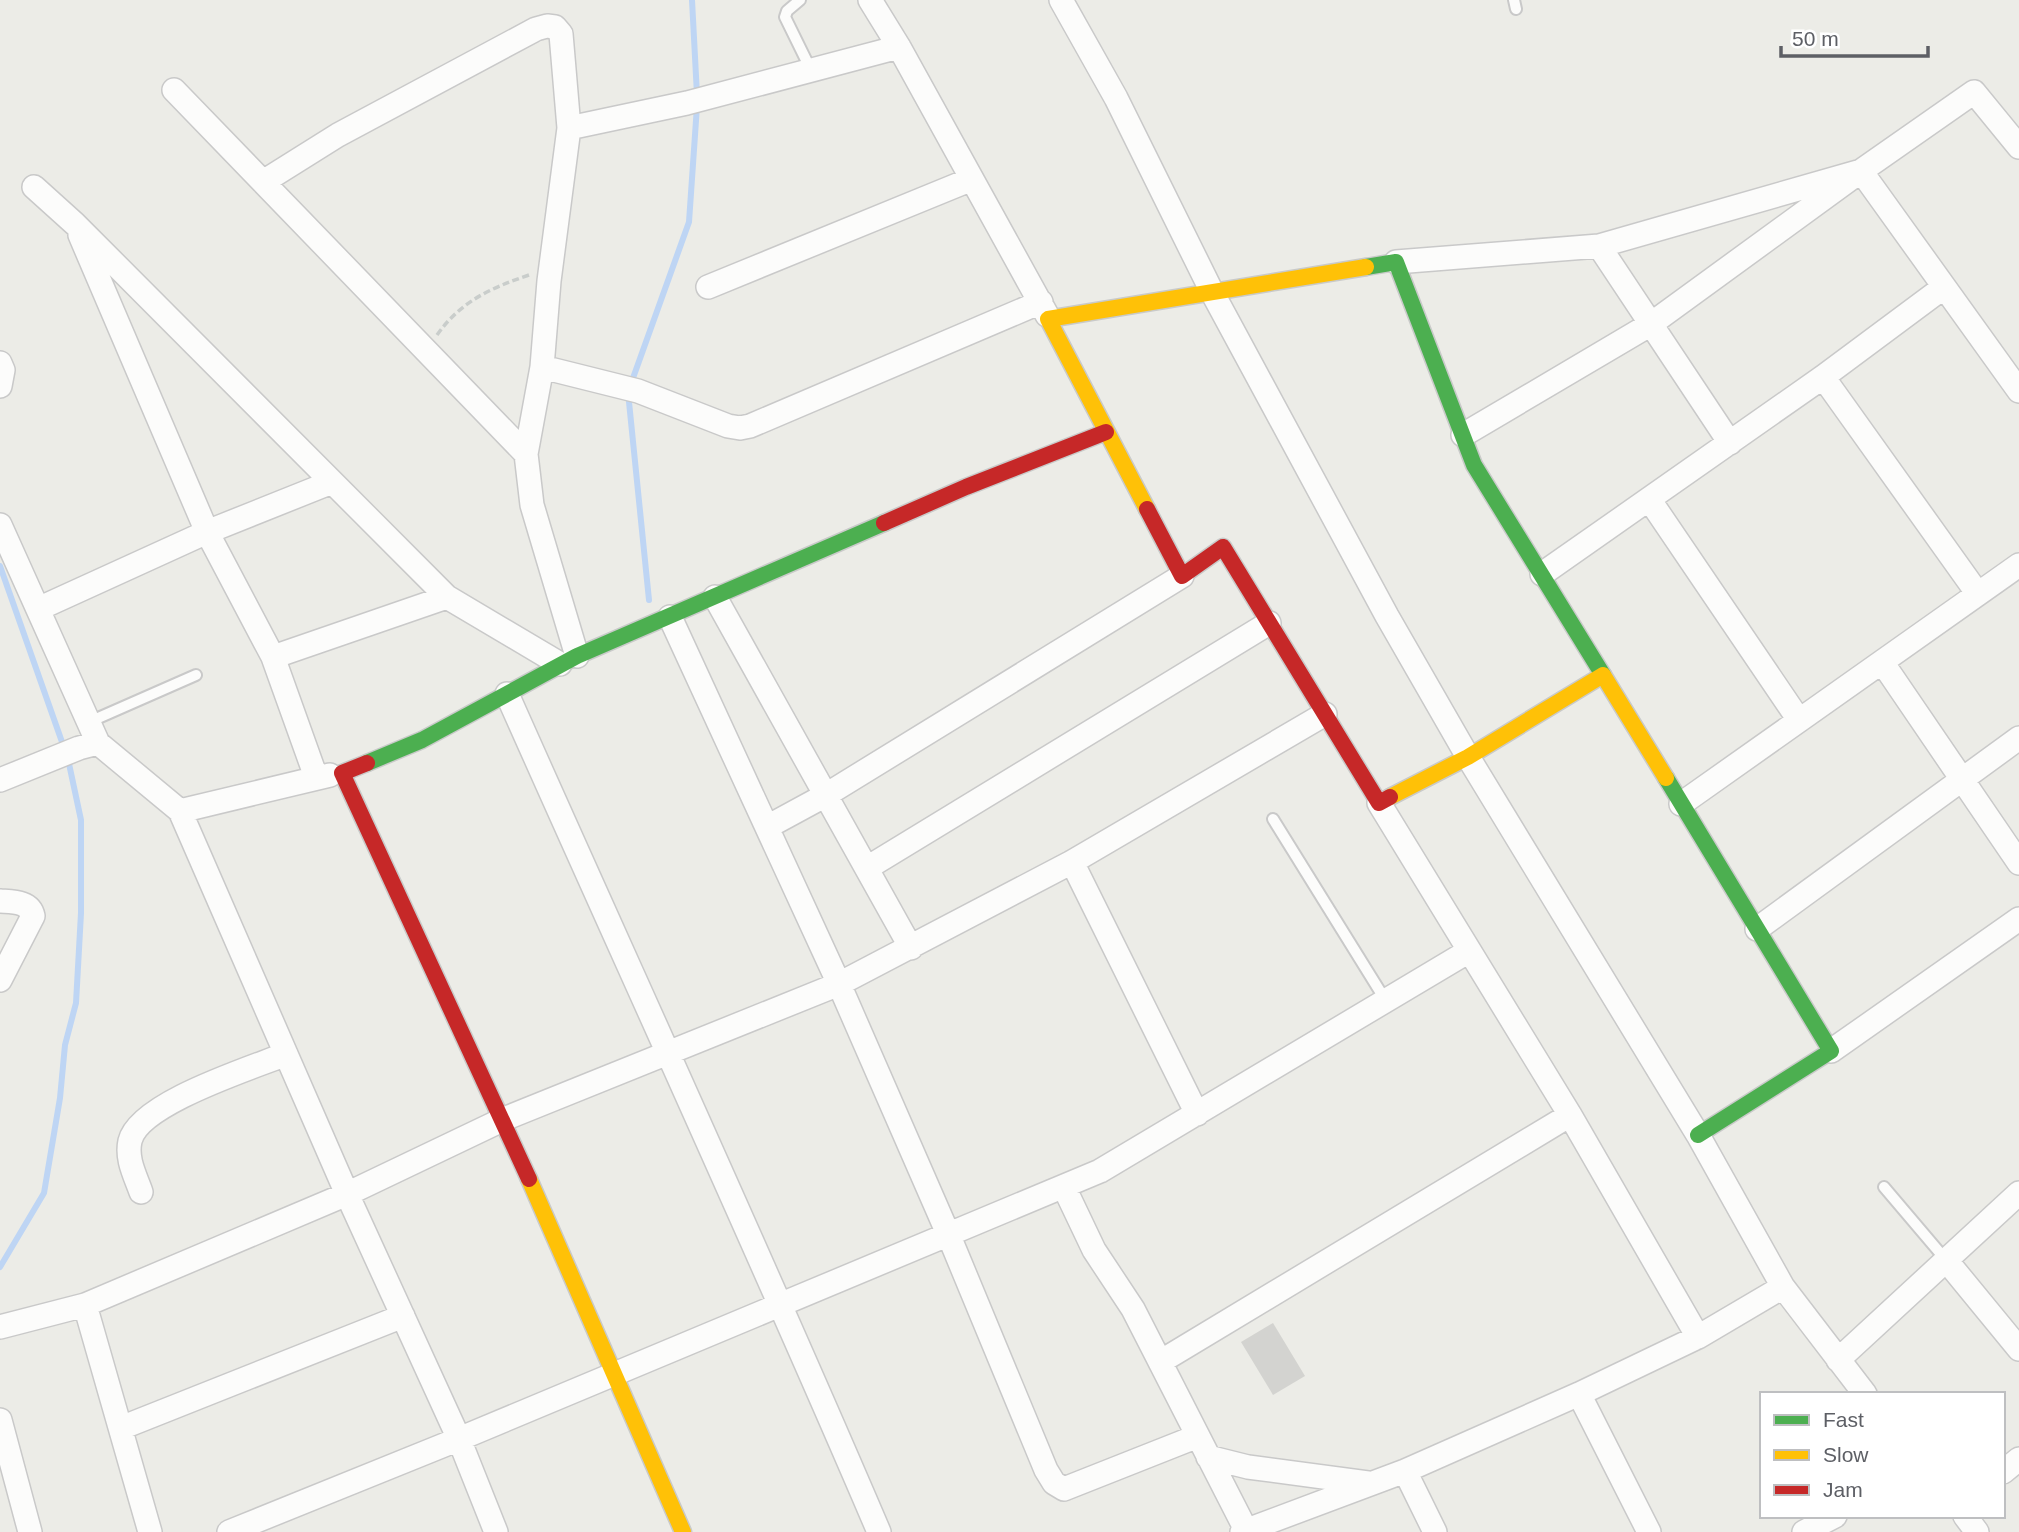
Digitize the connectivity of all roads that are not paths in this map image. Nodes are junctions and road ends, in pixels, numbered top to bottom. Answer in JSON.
{"nodes":[{"id":1,"x":800,"y":0,"type":"edge"},
{"id":2,"x":870,"y":0,"type":"edge"},
{"id":3,"x":1061,"y":0,"type":"edge"},
{"id":4,"x":900,"y":47,"type":"junction"},
{"id":5,"x":811,"y":70,"type":"junction"},
{"id":6,"x":174,"y":90,"type":"dead end"},
{"id":7,"x":569,"y":128,"type":"junction"},
{"id":8,"x":2019,"y":147,"type":"edge"},
{"id":9,"x":1861,"y":171,"type":"junction"},
{"id":10,"x":972,"y":179,"type":"junction"},
{"id":11,"x":263,"y":182,"type":"junction"},
{"id":12,"x":34,"y":187,"type":"dead end"},
{"id":13,"x":75,"y":224,"type":"junction"},
{"id":14,"x":1599,"y":246,"type":"junction"},
{"id":15,"x":1396,"y":262,"type":"junction"},
{"id":16,"x":708,"y":287,"type":"dead end"},
{"id":17,"x":1944,"y":287,"type":"junction"},
{"id":18,"x":1212,"y":292,"type":"junction"},
{"id":19,"x":1045,"y":310,"type":"junction"},
{"id":20,"x":1651,"y":324,"type":"junction"},
{"id":21,"x":0,"y":363,"type":"edge"},
{"id":22,"x":542,"y":367,"type":"junction"},
{"id":23,"x":1823,"y":377,"type":"junction"},
{"id":24,"x":0,"y":386,"type":"edge"},
{"id":25,"x":2019,"y":391,"type":"edge"},
{"id":26,"x":1105,"y":432,"type":"junction"},
{"id":27,"x":1463,"y":435,"type":"junction"},
{"id":28,"x":1730,"y":443,"type":"junction"},
{"id":29,"x":526,"y":454,"type":"junction"},
{"id":30,"x":332,"y":482,"type":"junction"},
{"id":31,"x":1649,"y":499,"type":"junction"},
{"id":32,"x":0,"y":524,"type":"edge"},
{"id":33,"x":207,"y":532,"type":"junction"},
{"id":34,"x":2019,"y":565,"type":"edge"},
{"id":35,"x":1542,"y":574,"type":"junction"},
{"id":36,"x":1182,"y":576,"type":"junction"},
{"id":37,"x":1978,"y":594,"type":"junction"},
{"id":38,"x":447,"y":597,"type":"junction"},
{"id":39,"x":715,"y":597,"type":"junction"},
{"id":40,"x":38,"y":609,"type":"junction"},
{"id":41,"x":670,"y":617,"type":"junction"},
{"id":42,"x":1269,"y":623,"type":"junction"},
{"id":43,"x":273,"y":657,"type":"junction"},
{"id":44,"x":569,"y":660,"type":"junction"},
{"id":45,"x":1881,"y":662,"type":"junction"},
{"id":46,"x":196,"y":675,"type":"dead end"},
{"id":47,"x":1603,"y":675,"type":"junction"},
{"id":48,"x":507,"y":694,"type":"junction"},
{"id":49,"x":1325,"y":714,"type":"junction"},
{"id":50,"x":1800,"y":720,"type":"junction"},
{"id":51,"x":89,"y":738,"type":"junction"},
{"id":52,"x":2019,"y":738,"type":"edge"},
{"id":53,"x":1468,"y":757,"type":"junction"},
{"id":54,"x":342,"y":773,"type":"junction"},
{"id":55,"x":316,"y":777,"type":"junction"},
{"id":56,"x":1963,"y":779,"type":"junction"},
{"id":57,"x":0,"y":780,"type":"edge"},
{"id":58,"x":826,"y":795,"type":"junction"},
{"id":59,"x":1379,"y":803,"type":"junction"},
{"id":60,"x":1681,"y":804,"type":"junction"},
{"id":61,"x":180,"y":811,"type":"junction"},
{"id":62,"x":1273,"y":819,"type":"dead end"},
{"id":63,"x":767,"y":827,"type":"junction"},
{"id":64,"x":1072,"y":862,"type":"junction"},
{"id":65,"x":2019,"y":863,"type":"edge"},
{"id":66,"x":867,"y":868,"type":"junction"},
{"id":67,"x":0,"y":901,"type":"edge"},
{"id":68,"x":2019,"y":919,"type":"edge"},
{"id":69,"x":1757,"y":929,"type":"junction"},
{"id":70,"x":911,"y":947,"type":"junction"},
{"id":71,"x":1469,"y":951,"type":"junction"},
{"id":72,"x":0,"y":980,"type":"edge"},
{"id":73,"x":839,"y":984,"type":"junction"},
{"id":74,"x":1386,"y":1002,"type":"junction"},
{"id":75,"x":1831,"y":1051,"type":"junction"},
{"id":76,"x":286,"y":1054,"type":"junction"},
{"id":77,"x":667,"y":1055,"type":"junction"},
{"id":78,"x":1197,"y":1114,"type":"junction"},
{"id":79,"x":1570,"y":1115,"type":"junction"},
{"id":80,"x":504,"y":1119,"type":"junction"},
{"id":81,"x":1698,"y":1135,"type":"junction"},
{"id":82,"x":1064,"y":1187,"type":"junction"},
{"id":83,"x":1884,"y":1187,"type":"dead end"},
{"id":84,"x":141,"y":1192,"type":"dead end"},
{"id":85,"x":2019,"y":1193,"type":"edge"},
{"id":86,"x":347,"y":1194,"type":"junction"},
{"id":87,"x":949,"y":1236,"type":"junction"},
{"id":88,"x":1946,"y":1261,"type":"junction"},
{"id":89,"x":1783,"y":1287,"type":"junction"},
{"id":90,"x":781,"y":1303,"type":"junction"},
{"id":91,"x":85,"y":1305,"type":"junction"},
{"id":92,"x":403,"y":1316,"type":"junction"},
{"id":93,"x":0,"y":1327,"type":"edge"},
{"id":94,"x":1698,"y":1337,"type":"junction"},
{"id":95,"x":2019,"y":1349,"type":"edge"},
{"id":96,"x":1838,"y":1360,"type":"junction"},
{"id":97,"x":1160,"y":1362,"type":"junction"},
{"id":98,"x":616,"y":1373,"type":"junction"},
{"id":99,"x":1863,"y":1392,"type":"edge"},
{"id":100,"x":1579,"y":1394,"type":"junction"},
{"id":101,"x":121,"y":1428,"type":"junction"},
{"id":102,"x":1,"y":1429,"type":"edge"},
{"id":103,"x":459,"y":1439,"type":"junction"},
{"id":104,"x":1203,"y":1447,"type":"junction"},
{"id":105,"x":2019,"y":1459,"type":"edge"},
{"id":106,"x":2005,"y":1470,"type":"edge"},
{"id":107,"x":1405,"y":1471,"type":"junction"},
{"id":108,"x":1371,"y":1484,"type":"junction"},
{"id":109,"x":1831,"y":1518,"type":"edge"},
{"id":110,"x":1245,"y":1531,"type":"edge"},
{"id":111,"x":30,"y":1532,"type":"edge"},
{"id":112,"x":150,"y":1532,"type":"edge"},
{"id":113,"x":229,"y":1532,"type":"edge"},
{"id":114,"x":496,"y":1532,"type":"edge"},
{"id":115,"x":683,"y":1532,"type":"edge"},
{"id":116,"x":879,"y":1532,"type":"edge"},
{"id":117,"x":1435,"y":1532,"type":"edge"},
{"id":118,"x":1649,"y":1532,"type":"edge"},
{"id":119,"x":1804,"y":1532,"type":"edge"}],
"edges":[{"from":1,"to":5,"type":"lane"},
{"from":2,"to":4,"type":"street"},
{"from":3,"to":18,"type":"street"},
{"from":4,"to":5,"type":"street"},
{"from":4,"to":10,"type":"street"},
{"from":5,"to":7,"type":"street"},
{"from":6,"to":11,"type":"street"},
{"from":7,"to":11,"type":"street"},
{"from":7,"to":22,"type":"street"},
{"from":8,"to":9,"type":"street"},
{"from":9,"to":14,"type":"street"},
{"from":9,"to":17,"type":"street"},
{"from":9,"to":20,"type":"street"},
{"from":10,"to":16,"type":"street"},
{"from":10,"to":19,"type":"street"},
{"from":11,"to":29,"type":"street"},
{"from":12,"to":13,"type":"street"},
{"from":13,"to":30,"type":"street"},
{"from":13,"to":33,"type":"street"},
{"from":14,"to":15,"type":"street"},
{"from":14,"to":20,"type":"street"},
{"from":15,"to":18,"type":"street"},
{"from":15,"to":27,"type":"street"},
{"from":17,"to":23,"type":"street"},
{"from":17,"to":25,"type":"street"},
{"from":18,"to":19,"type":"street"},
{"from":18,"to":53,"type":"street"},
{"from":19,"to":22,"type":"street"},
{"from":19,"to":26,"type":"street"},
{"from":20,"to":27,"type":"street"},
{"from":20,"to":28,"type":"street"},
{"from":21,"to":24,"type":"street"},
{"from":22,"to":29,"type":"street"},
{"from":23,"to":28,"type":"street"},
{"from":23,"to":37,"type":"street"},
{"from":26,"to":36,"type":"street"},
{"from":26,"to":39,"type":"street"},
{"from":27,"to":35,"type":"street"},
{"from":28,"to":31,"type":"street"},
{"from":29,"to":44,"type":"street"},
{"from":30,"to":33,"type":"street"},
{"from":30,"to":38,"type":"street"},
{"from":31,"to":35,"type":"street"},
{"from":31,"to":50,"type":"street"},
{"from":32,"to":40,"type":"street"},
{"from":33,"to":40,"type":"street"},
{"from":33,"to":43,"type":"street"},
{"from":34,"to":37,"type":"street"},
{"from":35,"to":47,"type":"street"},
{"from":36,"to":42,"type":"street"},
{"from":36,"to":58,"type":"street"},
{"from":37,"to":45,"type":"street"},
{"from":38,"to":43,"type":"street"},
{"from":38,"to":44,"type":"street"},
{"from":39,"to":41,"type":"street"},
{"from":39,"to":58,"type":"street"},
{"from":40,"to":51,"type":"street"},
{"from":41,"to":44,"type":"street"},
{"from":41,"to":63,"type":"street"},
{"from":42,"to":49,"type":"street"},
{"from":42,"to":66,"type":"street"},
{"from":43,"to":55,"type":"street"},
{"from":44,"to":48,"type":"street"},
{"from":45,"to":50,"type":"street"},
{"from":45,"to":56,"type":"street"},
{"from":46,"to":51,"type":"lane"},
{"from":47,"to":53,"type":"street"},
{"from":47,"to":60,"type":"street"},
{"from":48,"to":54,"type":"street"},
{"from":48,"to":77,"type":"street"},
{"from":49,"to":59,"type":"street"},
{"from":49,"to":64,"type":"street"},
{"from":50,"to":60,"type":"street"},
{"from":51,"to":57,"type":"street"},
{"from":51,"to":61,"type":"street"},
{"from":52,"to":56,"type":"street"},
{"from":53,"to":59,"type":"street"},
{"from":53,"to":81,"type":"street"},
{"from":54,"to":55,"type":"street"},
{"from":54,"to":80,"type":"street"},
{"from":55,"to":61,"type":"street"},
{"from":56,"to":65,"type":"street"},
{"from":56,"to":69,"type":"street"},
{"from":58,"to":63,"type":"street"},
{"from":58,"to":66,"type":"street"},
{"from":59,"to":71,"type":"street"},
{"from":60,"to":69,"type":"street"},
{"from":61,"to":76,"type":"street"},
{"from":62,"to":74,"type":"lane"},
{"from":63,"to":73,"type":"street"},
{"from":64,"to":70,"type":"street"},
{"from":64,"to":78,"type":"street"},
{"from":66,"to":70,"type":"street"},
{"from":67,"to":72,"type":"street"},
{"from":68,"to":75,"type":"street"},
{"from":69,"to":75,"type":"street"},
{"from":70,"to":73,"type":"street"},
{"from":71,"to":74,"type":"street"},
{"from":71,"to":79,"type":"street"},
{"from":73,"to":77,"type":"street"},
{"from":73,"to":87,"type":"street"},
{"from":74,"to":78,"type":"street"},
{"from":75,"to":81,"type":"street"},
{"from":76,"to":84,"type":"street"},
{"from":76,"to":86,"type":"street"},
{"from":77,"to":80,"type":"street"},
{"from":77,"to":90,"type":"street"},
{"from":78,"to":82,"type":"street"},
{"from":79,"to":94,"type":"street"},
{"from":79,"to":97,"type":"street"},
{"from":80,"to":86,"type":"street"},
{"from":80,"to":98,"type":"street"},
{"from":81,"to":89,"type":"street"},
{"from":82,"to":87,"type":"street"},
{"from":82,"to":97,"type":"street"},
{"from":83,"to":88,"type":"lane"},
{"from":85,"to":88,"type":"street"},
{"from":86,"to":91,"type":"street"},
{"from":86,"to":92,"type":"street"},
{"from":87,"to":90,"type":"street"},
{"from":87,"to":104,"type":"street"},
{"from":88,"to":95,"type":"street"},
{"from":88,"to":96,"type":"street"},
{"from":89,"to":94,"type":"street"},
{"from":89,"to":96,"type":"street"},
{"from":90,"to":98,"type":"street"},
{"from":90,"to":116,"type":"street"},
{"from":91,"to":93,"type":"street"},
{"from":91,"to":101,"type":"street"},
{"from":92,"to":101,"type":"street"},
{"from":92,"to":103,"type":"street"},
{"from":94,"to":100,"type":"street"},
{"from":96,"to":99,"type":"street"},
{"from":97,"to":104,"type":"street"},
{"from":98,"to":103,"type":"street"},
{"from":98,"to":115,"type":"street"},
{"from":100,"to":107,"type":"street"},
{"from":100,"to":118,"type":"street"},
{"from":101,"to":112,"type":"street"},
{"from":102,"to":111,"type":"street"},
{"from":103,"to":113,"type":"street"},
{"from":103,"to":114,"type":"street"},
{"from":104,"to":108,"type":"street"},
{"from":104,"to":110,"type":"street"},
{"from":105,"to":106,"type":"street"},
{"from":107,"to":108,"type":"street"},
{"from":107,"to":117,"type":"street"},
{"from":108,"to":110,"type":"street"},
{"from":109,"to":119,"type":"street"}]}
